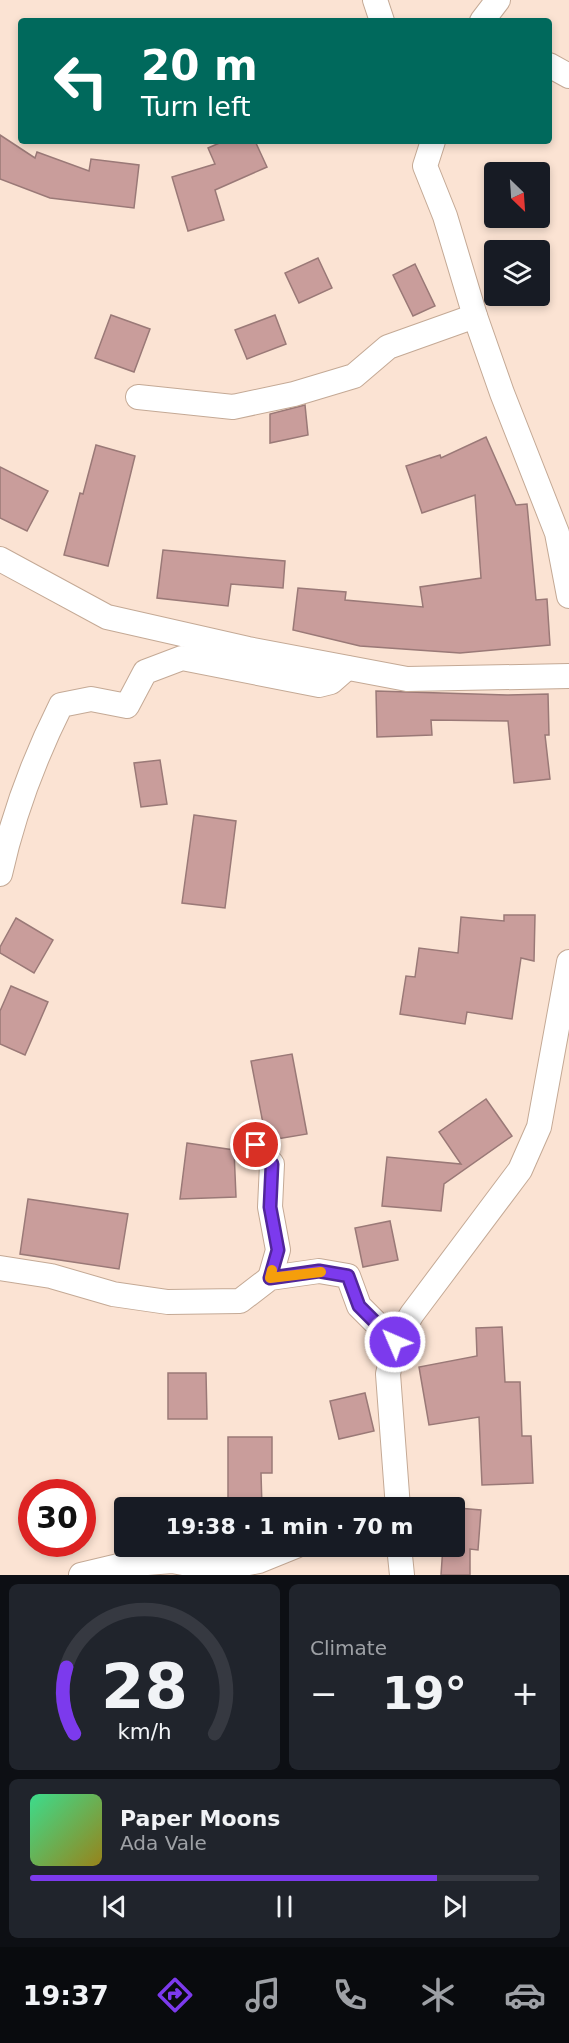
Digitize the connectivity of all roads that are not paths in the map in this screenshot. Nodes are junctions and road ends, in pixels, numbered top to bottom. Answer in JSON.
{"nodes":[{"id":1,"x":375,"y":0,"type":"edge"},
{"id":2,"x":498,"y":0,"type":"edge"},
{"id":3,"x":381,"y":18,"type":"edge"},
{"id":4,"x":485,"y":18,"type":"edge"},
{"id":5,"x":569,"y":62,"type":"edge"},
{"id":6,"x":552,"y":64,"type":"edge"},
{"id":7,"x":552,"y":66,"type":"edge"},
{"id":8,"x":569,"y":76,"type":"edge"},
{"id":9,"x":419,"y":144,"type":"edge"},
{"id":10,"x":432,"y":144,"type":"edge"},
{"id":11,"x":425,"y":166,"type":"junction"},
{"id":12,"x":475,"y":316,"type":"junction"},
{"id":13,"x":138,"y":397,"type":"dead end"},
{"id":14,"x":0,"y":559,"type":"edge"},
{"id":15,"x":569,"y":596,"type":"edge"},
{"id":16,"x":347,"y":669,"type":"junction"},
{"id":17,"x":569,"y":676,"type":"edge"},
{"id":18,"x":3,"y":843,"type":"edge"},
{"id":19,"x":0,"y":874,"type":"edge"},
{"id":20,"x":569,"y":962,"type":"edge"},
{"id":21,"x":256,"y":1145,"type":"dead end"},
{"id":22,"x":0,"y":1268,"type":"edge"},
{"id":23,"x":270,"y":1278,"type":"junction"},
{"id":24,"x":395,"y":1342,"type":"junction"},
{"id":25,"x":396,"y":1497,"type":"edge"},
{"id":26,"x":269,"y":1557,"type":"edge"},
{"id":27,"x":400,"y":1557,"type":"edge"},
{"id":28,"x":81,"y":1575,"type":"edge"},
{"id":29,"x":402,"y":1575,"type":"edge"}],
"edges":[{"from":1,"to":3,"type":"street"},
{"from":2,"to":4,"type":"street"},
{"from":5,"to":6,"type":"street"},
{"from":7,"to":8,"type":"street"},
{"from":9,"to":11,"type":"street"},
{"from":10,"to":11,"type":"street"},
{"from":11,"to":12,"type":"street"},
{"from":12,"to":13,"type":"street"},
{"from":12,"to":15,"type":"street"},
{"from":14,"to":16,"type":"street"},
{"from":16,"to":17,"type":"street"},
{"from":16,"to":18,"type":"street"},
{"from":18,"to":19,"type":"street"},
{"from":20,"to":24,"type":"street"},
{"from":21,"to":23,"type":"street"},
{"from":22,"to":23,"type":"street"},
{"from":23,"to":24,"type":"street"},
{"from":24,"to":25,"type":"street"},
{"from":26,"to":28,"type":"street"},
{"from":27,"to":29,"type":"street"}]}
